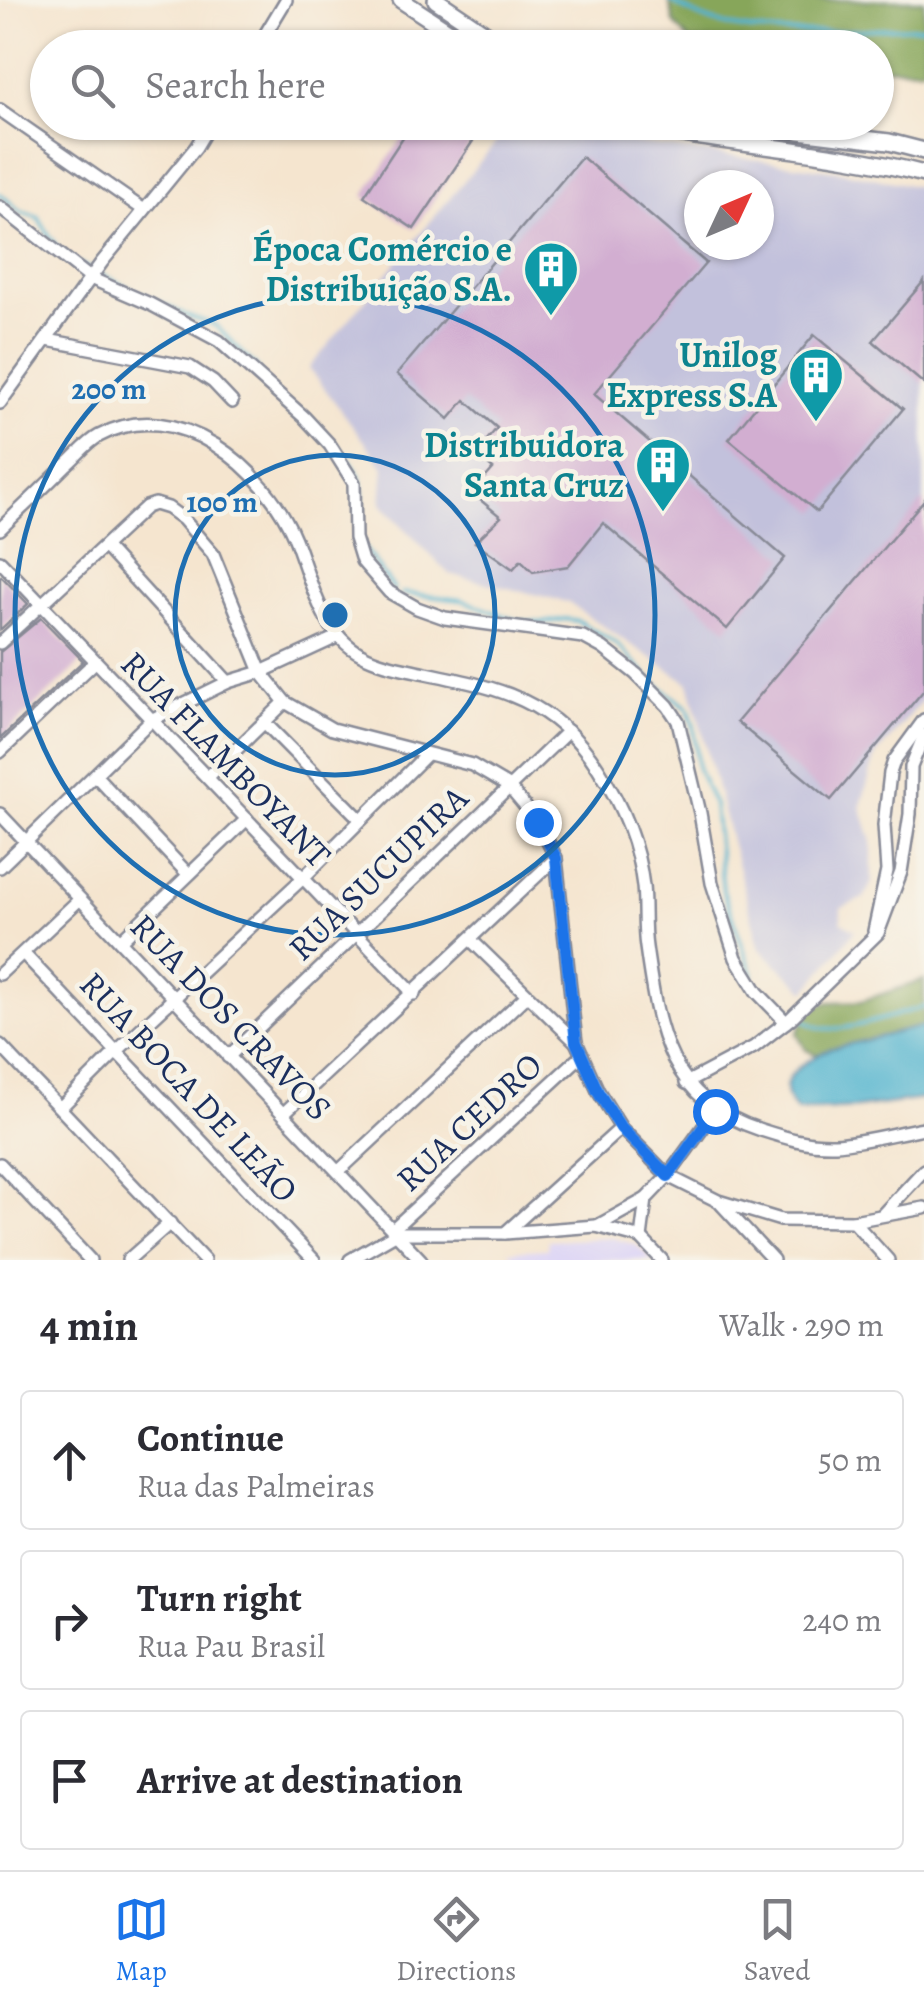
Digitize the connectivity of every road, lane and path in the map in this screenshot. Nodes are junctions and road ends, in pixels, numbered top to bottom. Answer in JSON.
{"nodes":[{"id":1,"x":286,"y":0,"type":"edge"},
{"id":2,"x":401,"y":0,"type":"edge"},
{"id":3,"x":436,"y":0,"type":"edge"},
{"id":4,"x":268,"y":30,"type":"edge"},
{"id":5,"x":447,"y":30,"type":"edge"},
{"id":6,"x":480,"y":30,"type":"edge"},
{"id":7,"x":0,"y":110,"type":"edge"},
{"id":8,"x":30,"y":131,"type":"edge"},
{"id":9,"x":43,"y":140,"type":"edge"},
{"id":10,"x":200,"y":140,"type":"edge"},
{"id":11,"x":729,"y":140,"type":"edge"},
{"id":12,"x":873,"y":140,"type":"edge"},
{"id":13,"x":924,"y":151,"type":"edge"},
{"id":14,"x":924,"y":174,"type":"edge"},
{"id":15,"x":0,"y":207,"type":"edge"},
{"id":16,"x":144,"y":210,"type":"junction"},
{"id":17,"x":91,"y":276,"type":"junction"},
{"id":18,"x":47,"y":340,"type":"junction"},
{"id":19,"x":232,"y":402,"type":"dead end"},
{"id":20,"x":0,"y":403,"type":"edge"},
{"id":21,"x":0,"y":529,"type":"edge"},
{"id":22,"x":105,"y":547,"type":"junction"},
{"id":23,"x":0,"y":561,"type":"edge"},
{"id":24,"x":41,"y":602,"type":"junction"},
{"id":25,"x":337,"y":637,"type":"junction"},
{"id":26,"x":0,"y":643,"type":"edge"},
{"id":27,"x":95,"y":662,"type":"junction"},
{"id":28,"x":262,"y":672,"type":"junction"},
{"id":29,"x":228,"y":682,"type":"junction"},
{"id":30,"x":286,"y":702,"type":"junction"},
{"id":31,"x":151,"y":720,"type":"junction"},
{"id":32,"x":924,"y":720,"type":"edge"},
{"id":33,"x":264,"y":722,"type":"junction"},
{"id":34,"x":568,"y":731,"type":"junction"},
{"id":35,"x":924,"y":734,"type":"edge"},
{"id":36,"x":0,"y":752,"type":"edge"},
{"id":37,"x":426,"y":754,"type":"junction"},
{"id":38,"x":95,"y":775,"type":"junction"},
{"id":39,"x":208,"y":777,"type":"junction"},
{"id":40,"x":888,"y":785,"type":"junction"},
{"id":41,"x":508,"y":786,"type":"junction"},
{"id":42,"x":910,"y":786,"type":"junction"},
{"id":43,"x":0,"y":814,"type":"edge"},
{"id":44,"x":246,"y":819,"type":"junction"},
{"id":45,"x":360,"y":819,"type":"junction"},
{"id":46,"x":27,"y":842,"type":"junction"},
{"id":47,"x":556,"y":858,"type":"junction"},
{"id":48,"x":0,"y":866,"type":"edge"},
{"id":49,"x":187,"y":874,"type":"junction"},
{"id":50,"x":303,"y":878,"type":"junction"},
{"id":51,"x":80,"y":899,"type":"junction"},
{"id":52,"x":356,"y":934,"type":"junction"},
{"id":53,"x":120,"y":940,"type":"junction"},
{"id":54,"x":471,"y":940,"type":"junction"},
{"id":55,"x":872,"y":940,"type":"junction"},
{"id":56,"x":23,"y":952,"type":"junction"},
{"id":57,"x":0,"y":974,"type":"edge"},
{"id":58,"x":414,"y":994,"type":"junction"},
{"id":59,"x":526,"y":996,"type":"junction"},
{"id":60,"x":173,"y":999,"type":"junction"},
{"id":61,"x":788,"y":1021,"type":"junction"},
{"id":62,"x":576,"y":1042,"type":"junction"},
{"id":63,"x":0,"y":1045,"type":"edge"},
{"id":64,"x":117,"y":1051,"type":"junction"},
{"id":65,"x":582,"y":1055,"type":"junction"},
{"id":66,"x":228,"y":1056,"type":"junction"},
{"id":67,"x":686,"y":1083,"type":"junction"},
{"id":68,"x":62,"y":1107,"type":"junction"},
{"id":69,"x":715,"y":1111,"type":"junction"},
{"id":70,"x":285,"y":1112,"type":"junction"},
{"id":71,"x":621,"y":1128,"type":"junction"},
{"id":72,"x":924,"y":1128,"type":"edge"},
{"id":73,"x":0,"y":1164,"type":"edge"},
{"id":74,"x":340,"y":1170,"type":"junction"},
{"id":75,"x":924,"y":1170,"type":"edge"},
{"id":76,"x":668,"y":1176,"type":"junction"},
{"id":77,"x":646,"y":1199,"type":"junction"},
{"id":78,"x":718,"y":1201,"type":"junction"},
{"id":79,"x":924,"y":1208,"type":"edge"},
{"id":80,"x":882,"y":1214,"type":"junction"},
{"id":81,"x":853,"y":1221,"type":"junction"},
{"id":82,"x":170,"y":1223,"type":"junction"},
{"id":83,"x":596,"y":1226,"type":"junction"},
{"id":84,"x":395,"y":1231,"type":"junction"},
{"id":85,"x":505,"y":1233,"type":"junction"},
{"id":86,"x":641,"y":1238,"type":"junction"},
{"id":87,"x":90,"y":1260,"type":"edge"},
{"id":88,"x":128,"y":1260,"type":"edge"},
{"id":89,"x":204,"y":1260,"type":"edge"},
{"id":90,"x":314,"y":1260,"type":"edge"},
{"id":91,"x":350,"y":1260,"type":"edge"},
{"id":92,"x":422,"y":1260,"type":"edge"},
{"id":93,"x":662,"y":1260,"type":"edge"},
{"id":94,"x":773,"y":1260,"type":"edge"},
{"id":95,"x":888,"y":1260,"type":"edge"}],
"edges":[{"from":1,"to":4,"type":"street"},
{"from":2,"to":5,"type":"main road"},
{"from":3,"to":6,"type":"main road"},
{"from":7,"to":8,"type":"street"},
{"from":9,"to":16,"type":"street"},
{"from":10,"to":16,"type":"street"},
{"from":11,"to":14,"type":"main road"},
{"from":12,"to":13,"type":"main road"},
{"from":15,"to":17,"type":"street"},
{"from":16,"to":17,"type":"street"},
{"from":17,"to":18,"type":"street"},
{"from":17,"to":61,"type":"street"},
{"from":18,"to":19,"type":"street"},
{"from":18,"to":20,"type":"street"},
{"from":21,"to":25,"type":"street"},
{"from":22,"to":24,"type":"street"},
{"from":22,"to":28,"type":"street"},
{"from":22,"to":29,"type":"street"},
{"from":23,"to":24,"type":"street","name":"RUA FLAMBOYANT"},
{"from":24,"to":26,"type":"street"},
{"from":24,"to":27,"type":"street","name":"RUA FLAMBOYANT"},
{"from":25,"to":28,"type":"street"},
{"from":25,"to":34,"type":"street"},
{"from":27,"to":31,"type":"street","name":"RUA FLAMBOYANT"},
{"from":27,"to":36,"type":"street"},
{"from":28,"to":29,"type":"street"},
{"from":28,"to":30,"type":"street"},
{"from":29,"to":31,"type":"street"},
{"from":30,"to":33,"type":"street"},
{"from":30,"to":37,"type":"street"},
{"from":31,"to":38,"type":"street"},
{"from":31,"to":39,"type":"street","name":"RUA FLAMBOYANT"},
{"from":32,"to":40,"type":"street"},
{"from":33,"to":39,"type":"street"},
{"from":33,"to":45,"type":"street"},
{"from":34,"to":41,"type":"street","name":"RUA SUCUPIRA"},
{"from":34,"to":67,"type":"street"},
{"from":35,"to":42,"type":"street"},
{"from":37,"to":41,"type":"street"},
{"from":37,"to":45,"type":"street"},
{"from":38,"to":46,"type":"street"},
{"from":38,"to":49,"type":"street"},
{"from":39,"to":44,"type":"street","name":"RUA FLAMBOYANT"},
{"from":40,"to":42,"type":"street"},
{"from":40,"to":55,"type":"street"},
{"from":41,"to":47,"type":"street"},
{"from":41,"to":52,"type":"street","name":"RUA SUCUPIRA"},
{"from":42,"to":55,"type":"street"},
{"from":43,"to":46,"type":"street","name":"RUA DOS CRAVOS"},
{"from":44,"to":49,"type":"street"},
{"from":44,"to":50,"type":"street","name":"RUA FLAMBOYANT"},
{"from":45,"to":50,"type":"street"},
{"from":46,"to":48,"type":"street"},
{"from":46,"to":51,"type":"street","name":"RUA DOS CRAVOS"},
{"from":47,"to":54,"type":"street"},
{"from":47,"to":62,"type":"street"},
{"from":49,"to":53,"type":"street"},
{"from":50,"to":52,"type":"street","name":"RUA FLAMBOYANT"},
{"from":50,"to":60,"type":"street"},
{"from":51,"to":53,"type":"street","name":"RUA DOS CRAVOS"},
{"from":51,"to":56,"type":"street"},
{"from":52,"to":58,"type":"street","name":"RUA FLAMBOYANT"},
{"from":52,"to":66,"type":"street","name":"RUA SUCUPIRA"},
{"from":53,"to":60,"type":"street","name":"RUA DOS CRAVOS"},
{"from":54,"to":58,"type":"street"},
{"from":54,"to":59,"type":"street"},
{"from":55,"to":61,"type":"street"},
{"from":56,"to":57,"type":"street"},
{"from":56,"to":64,"type":"street","name":"RUA BOCA DE LEÃO"},
{"from":58,"to":70,"type":"street"},
{"from":59,"to":62,"type":"street"},
{"from":59,"to":74,"type":"street"},
{"from":60,"to":64,"type":"street"},
{"from":60,"to":66,"type":"street","name":"RUA DOS CRAVOS"},
{"from":61,"to":67,"type":"street"},
{"from":62,"to":65,"type":"street"},
{"from":63,"to":68,"type":"street"},
{"from":64,"to":68,"type":"street"},
{"from":64,"to":90,"type":"street","name":"RUA BOCA DE LEÃO"},
{"from":65,"to":71,"type":"street"},
{"from":65,"to":84,"type":"street","name":"RUA CEDRO"},
{"from":66,"to":70,"type":"street","name":"RUA DOS CRAVOS"},
{"from":67,"to":69,"type":"street"},
{"from":68,"to":82,"type":"street"},
{"from":69,"to":72,"type":"street"},
{"from":69,"to":76,"type":"street"},
{"from":70,"to":74,"type":"street","name":"RUA DOS CRAVOS"},
{"from":71,"to":76,"type":"street"},
{"from":71,"to":85,"type":"street"},
{"from":73,"to":87,"type":"street"},
{"from":74,"to":84,"type":"street","name":"RUA DOS CRAVOS"},
{"from":75,"to":80,"type":"street"},
{"from":76,"to":77,"type":"street"},
{"from":76,"to":78,"type":"street"},
{"from":77,"to":83,"type":"street"},
{"from":77,"to":86,"type":"street"},
{"from":78,"to":81,"type":"street"},
{"from":78,"to":94,"type":"street"},
{"from":79,"to":80,"type":"street"},
{"from":80,"to":81,"type":"street"},
{"from":81,"to":95,"type":"street"},
{"from":82,"to":88,"type":"street"},
{"from":82,"to":89,"type":"street"},
{"from":83,"to":85,"type":"street"},
{"from":83,"to":86,"type":"street"},
{"from":84,"to":85,"type":"street"},
{"from":84,"to":91,"type":"street","name":"RUA CEDRO"},
{"from":84,"to":92,"type":"street","name":"RUA DOS CRAVOS"},
{"from":86,"to":93,"type":"street"}]}
